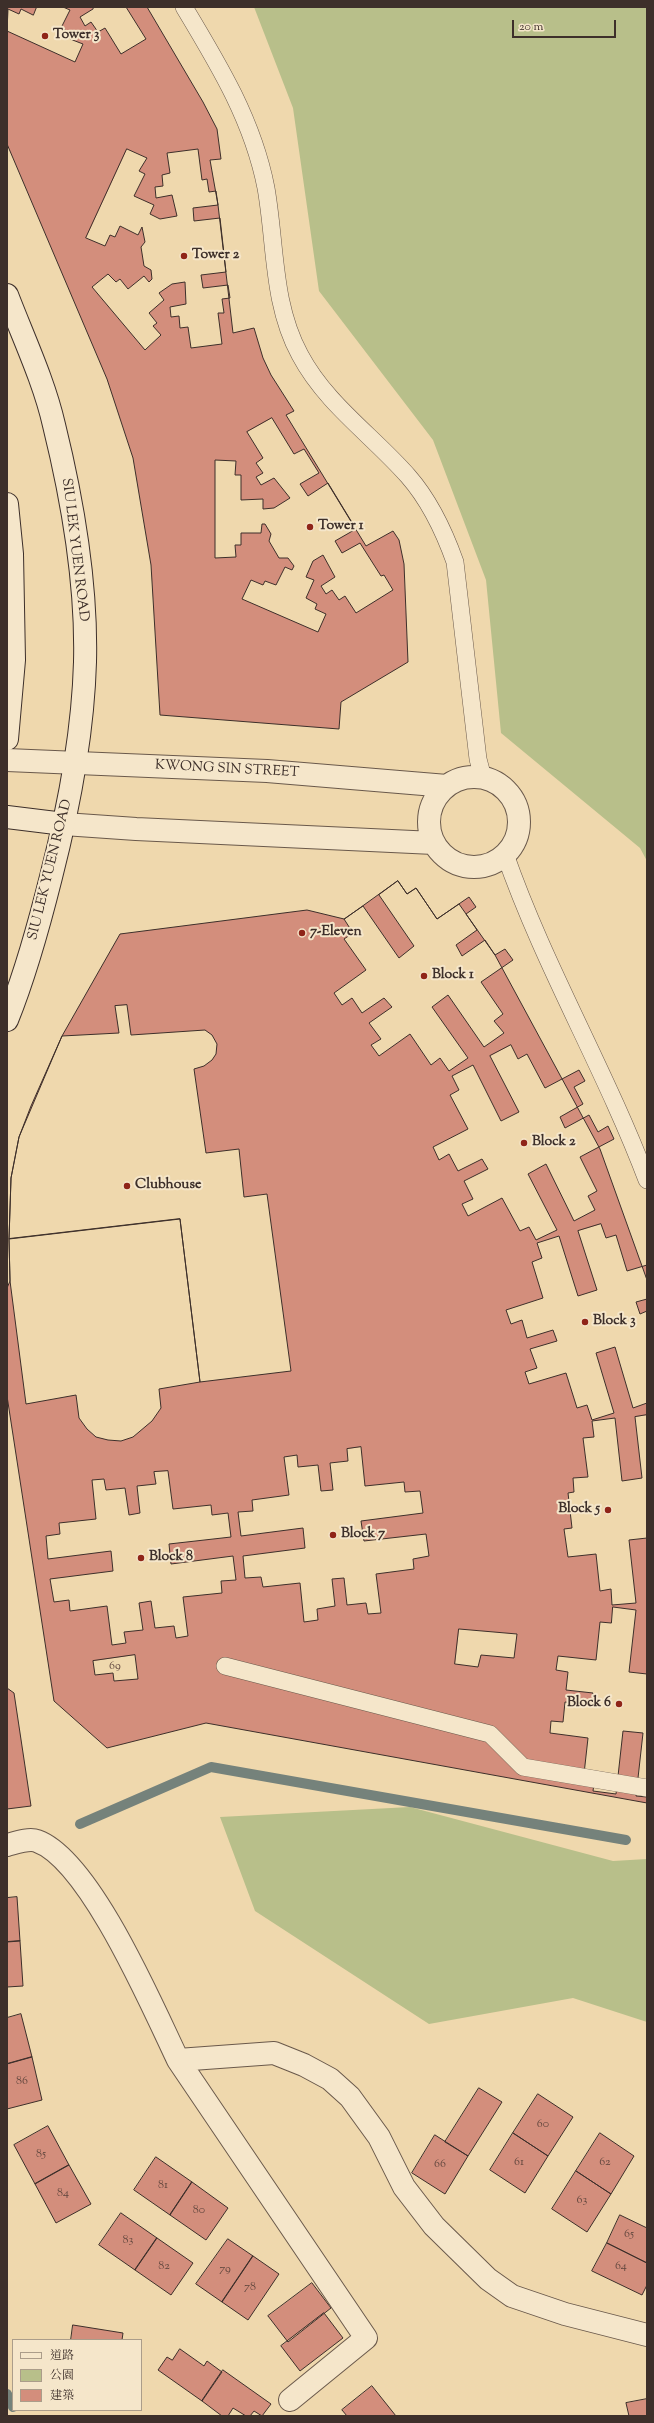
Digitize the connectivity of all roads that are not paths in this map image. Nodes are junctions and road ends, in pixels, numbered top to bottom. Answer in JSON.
{"nodes":[{"id":1,"x":184,"y":7,"type":"edge"},
{"id":2,"x":7,"y":295,"type":"edge"},
{"id":3,"x":7,"y":504,"type":"edge"},
{"id":4,"x":7,"y":739,"type":"edge"},
{"id":5,"x":7,"y":760,"type":"edge"},
{"id":6,"x":76,"y":763,"type":"junction"},
{"id":7,"x":483,"y":778,"type":"junction"},
{"id":8,"x":447,"y":786,"type":"junction"},
{"id":9,"x":7,"y":817,"type":"edge"},
{"id":10,"x":64,"y":824,"type":"junction"},
{"id":11,"x":434,"y":843,"type":"junction"},
{"id":12,"x":505,"y":854,"type":"junction"},
{"id":13,"x":7,"y":1020,"type":"edge"},
{"id":14,"x":647,"y":1180,"type":"edge"},
{"id":15,"x":225,"y":1666,"type":"dead end"},
{"id":16,"x":647,"y":1788,"type":"edge"},
{"id":17,"x":7,"y":1845,"type":"edge"},
{"id":18,"x":178,"y":2060,"type":"junction"},
{"id":19,"x":647,"y":2335,"type":"edge"},
{"id":20,"x":290,"y":2400,"type":"dead end"}],
"edges":[{"from":1,"to":7,"type":"lane"},
{"from":2,"to":6,"type":"street","name":"SIU LEK YUEN ROAD"},
{"from":3,"to":4,"type":"street"},
{"from":5,"to":6,"type":"street","name":"KWONG SIN STREET"},
{"from":6,"to":8,"type":"street","name":"KWONG SIN STREET"},
{"from":6,"to":10,"type":"street","name":"SIU LEK YUEN ROAD"},
{"from":7,"to":8,"type":"street","name":"KWONG SIN STREET"},
{"from":7,"to":12,"type":"street","name":"KWONG SIN STREET"},
{"from":8,"to":11,"type":"street","name":"KWONG SIN STREET"},
{"from":9,"to":10,"type":"street"},
{"from":10,"to":11,"type":"street"},
{"from":10,"to":13,"type":"street","name":"SIU LEK YUEN ROAD"},
{"from":11,"to":12,"type":"street","name":"KWONG SIN STREET"},
{"from":12,"to":14,"type":"lane"},
{"from":15,"to":16,"type":"lane"},
{"from":17,"to":18,"type":"street"},
{"from":18,"to":19,"type":"street"},
{"from":18,"to":20,"type":"street"}]}
